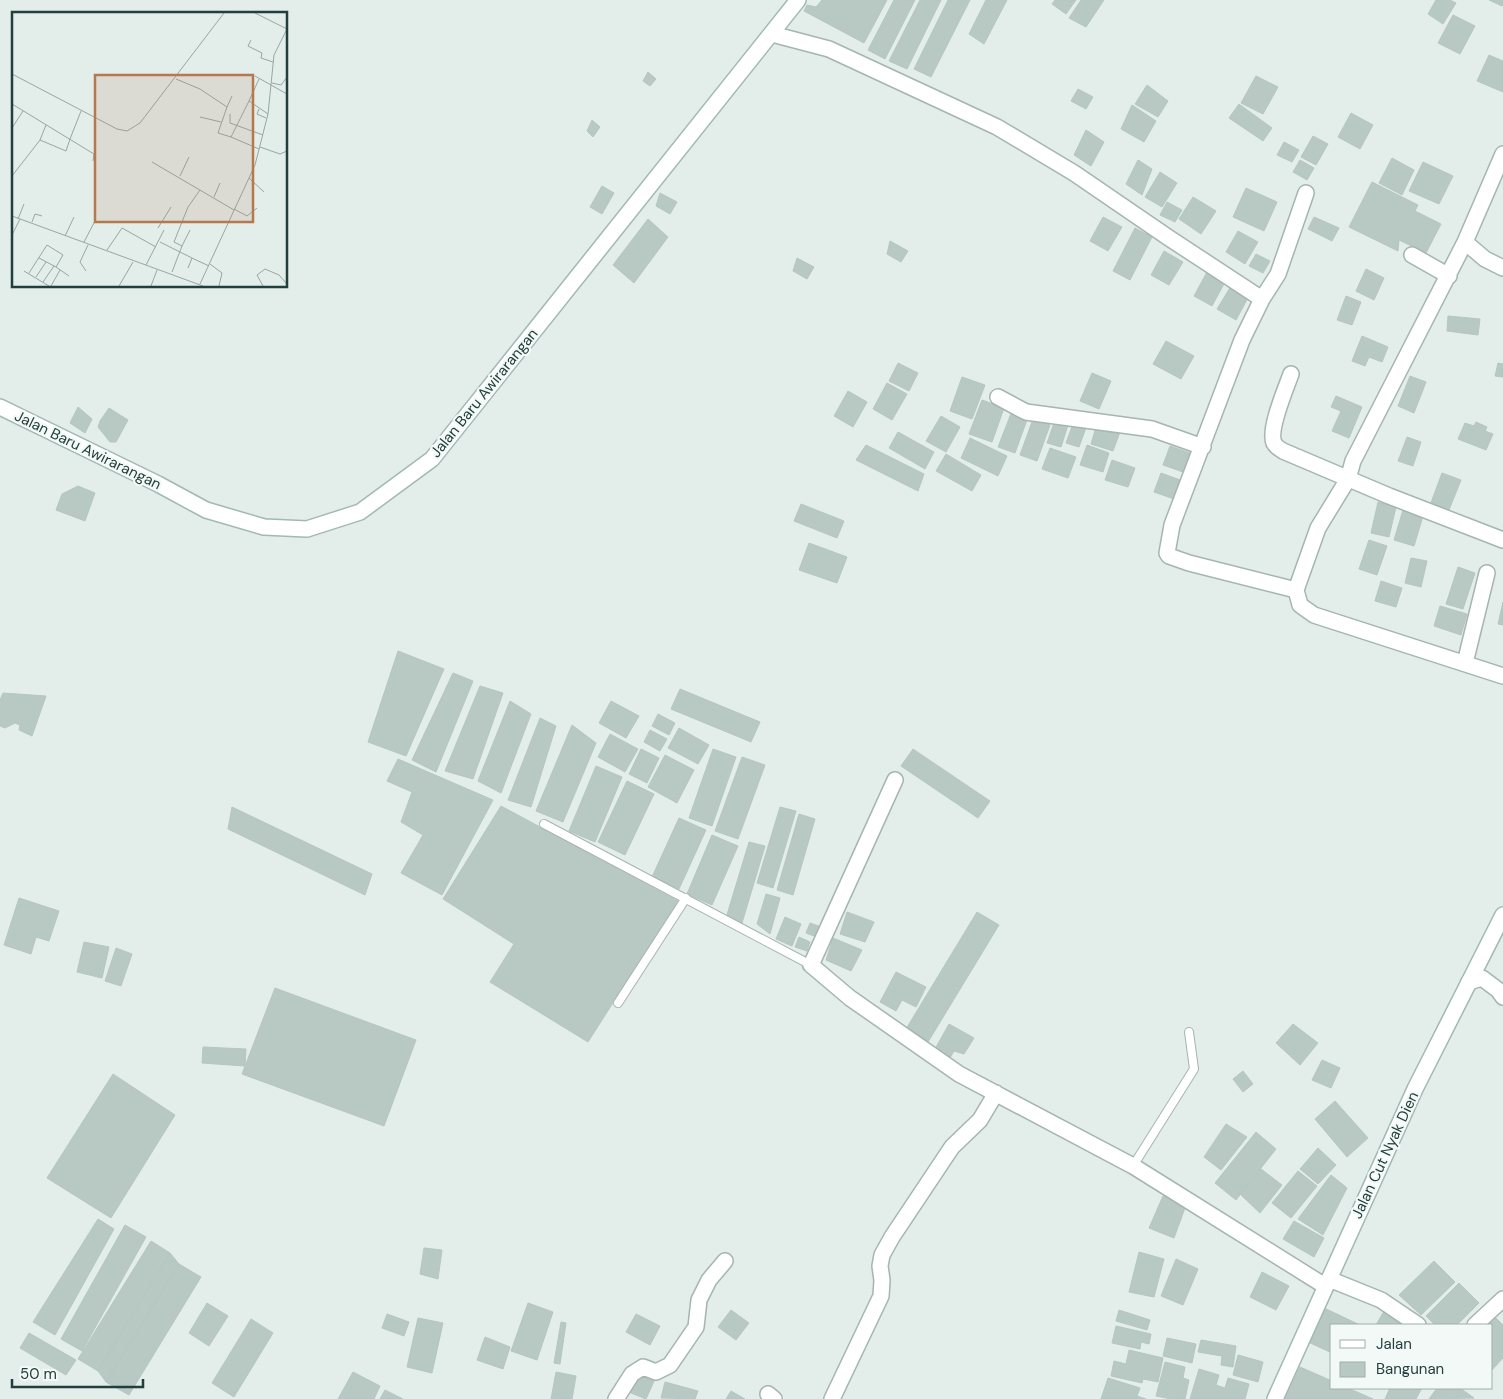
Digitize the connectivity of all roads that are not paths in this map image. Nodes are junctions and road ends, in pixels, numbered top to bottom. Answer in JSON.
{"nodes":[{"id":1,"x":798,"y":0,"type":"edge"},
{"id":2,"x":772,"y":34,"type":"junction"},
{"id":3,"x":1503,"y":154,"type":"edge"},
{"id":4,"x":1306,"y":193,"type":"dead end"},
{"id":5,"x":1465,"y":242,"type":"junction"},
{"id":6,"x":1412,"y":256,"type":"dead end"},
{"id":7,"x":1503,"y":268,"type":"edge"},
{"id":8,"x":1449,"y":276,"type":"junction"},
{"id":9,"x":1262,"y":299,"type":"junction"},
{"id":10,"x":1291,"y":374,"type":"dead end"},
{"id":11,"x":998,"y":397,"type":"dead end"},
{"id":12,"x":0,"y":407,"type":"edge"},
{"id":13,"x":1203,"y":447,"type":"junction"},
{"id":14,"x":1348,"y":479,"type":"junction"},
{"id":15,"x":1503,"y":540,"type":"edge"},
{"id":16,"x":1487,"y":573,"type":"dead end"},
{"id":17,"x":1296,"y":590,"type":"junction"},
{"id":18,"x":1465,"y":663,"type":"junction"},
{"id":19,"x":1503,"y":676,"type":"edge"},
{"id":20,"x":895,"y":780,"type":"dead end"},
{"id":21,"x":544,"y":824,"type":"dead end"},
{"id":22,"x":686,"y":898,"type":"junction"},
{"id":23,"x":1503,"y":915,"type":"edge"},
{"id":24,"x":811,"y":965,"type":"junction"},
{"id":25,"x":1469,"y":982,"type":"junction"},
{"id":26,"x":1503,"y":997,"type":"edge"},
{"id":27,"x":618,"y":1003,"type":"dead end"},
{"id":28,"x":1189,"y":1032,"type":"dead end"},
{"id":29,"x":996,"y":1093,"type":"junction"},
{"id":30,"x":1133,"y":1166,"type":"junction"},
{"id":31,"x":726,"y":1262,"type":"dead end"},
{"id":32,"x":1327,"y":1282,"type":"junction"},
{"id":33,"x":1503,"y":1299,"type":"edge"},
{"id":34,"x":1417,"y":1324,"type":"edge"},
{"id":35,"x":1476,"y":1324,"type":"edge"},
{"id":36,"x":616,"y":1399,"type":"edge"},
{"id":37,"x":832,"y":1399,"type":"edge"},
{"id":38,"x":1275,"y":1399,"type":"edge"}],
"edges":[{"from":1,"to":2,"type":"street","name":"Jalan Baru Awirarangan"},
{"from":2,"to":9,"type":"street"},
{"from":2,"to":12,"type":"street","name":"Jalan Baru Awirarangan"},
{"from":3,"to":5,"type":"street"},
{"from":4,"to":9,"type":"street"},
{"from":5,"to":7,"type":"street"},
{"from":5,"to":8,"type":"street"},
{"from":6,"to":8,"type":"street"},
{"from":8,"to":14,"type":"street"},
{"from":9,"to":13,"type":"street"},
{"from":10,"to":14,"type":"street"},
{"from":11,"to":13,"type":"street"},
{"from":13,"to":17,"type":"street"},
{"from":14,"to":15,"type":"street"},
{"from":14,"to":17,"type":"street"},
{"from":16,"to":18,"type":"street"},
{"from":17,"to":18,"type":"street"},
{"from":18,"to":19,"type":"street"},
{"from":20,"to":24,"type":"street"},
{"from":21,"to":22,"type":"lane"},
{"from":22,"to":24,"type":"lane"},
{"from":22,"to":27,"type":"lane"},
{"from":23,"to":25,"type":"street","name":"Jalan Cut Nyak Dien"},
{"from":24,"to":29,"type":"street"},
{"from":25,"to":26,"type":"street"},
{"from":25,"to":32,"type":"street","name":"Jalan Cut Nyak Dien"},
{"from":28,"to":30,"type":"lane"},
{"from":29,"to":30,"type":"street"},
{"from":29,"to":37,"type":"street"},
{"from":30,"to":32,"type":"street"},
{"from":31,"to":36,"type":"street"},
{"from":32,"to":34,"type":"street"},
{"from":32,"to":38,"type":"street","name":"Jalan Cut Nyak Dien"},
{"from":33,"to":35,"type":"street"}]}
